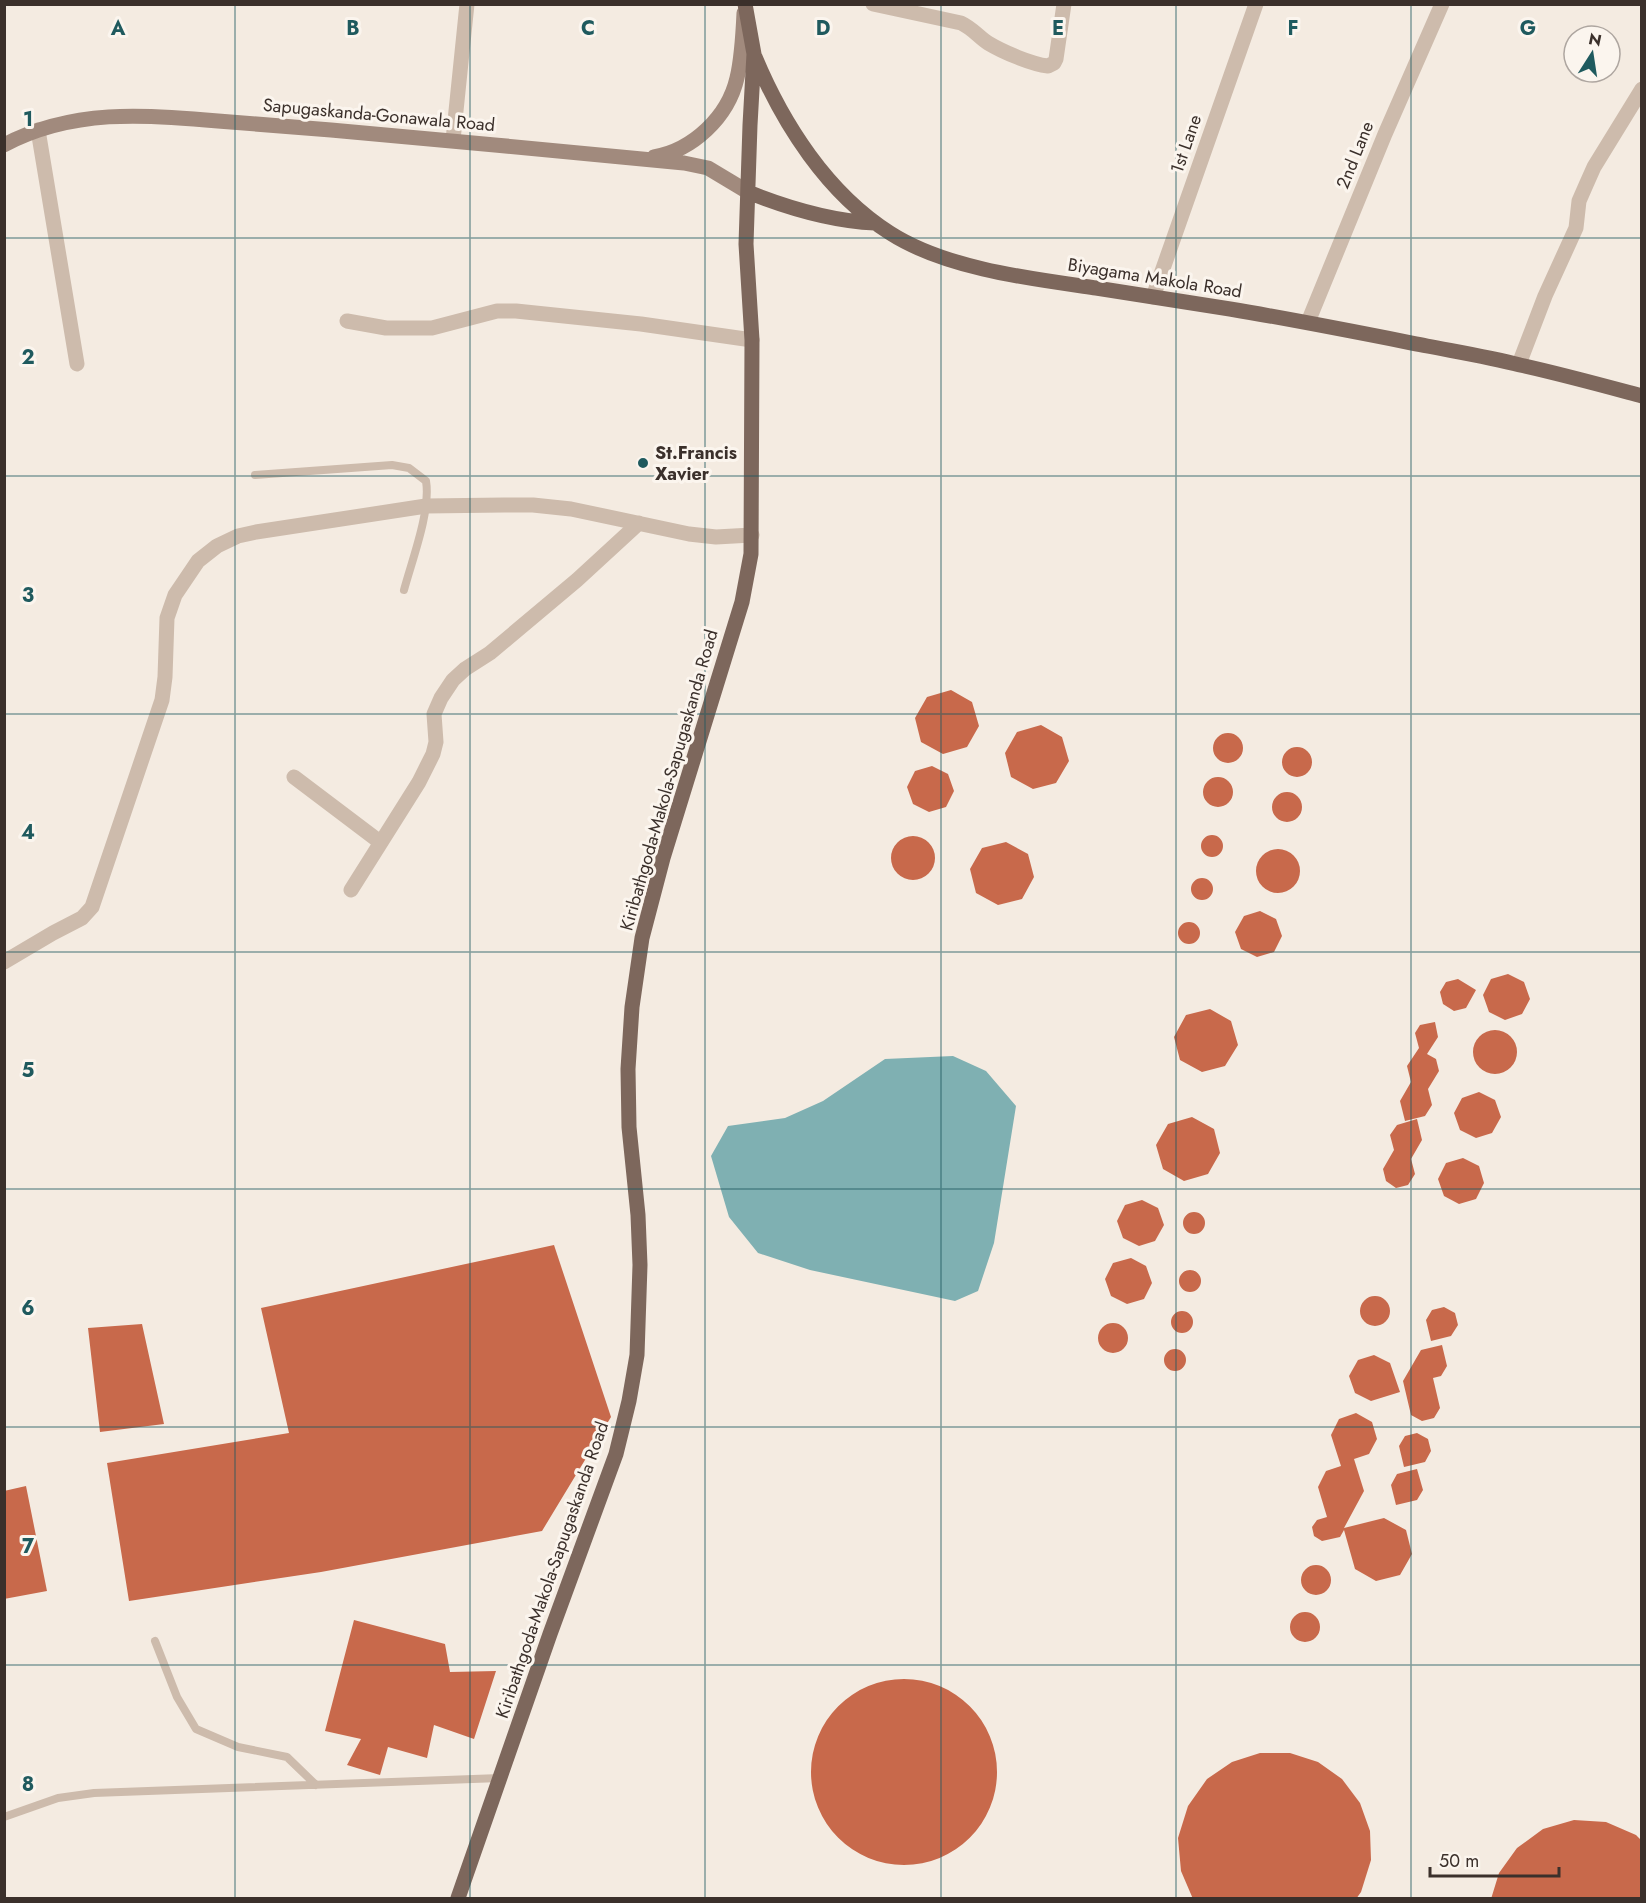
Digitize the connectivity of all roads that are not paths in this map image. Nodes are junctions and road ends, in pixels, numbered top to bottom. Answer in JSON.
{"nodes":[{"id":1,"x":467,"y":4,"type":"edge"},
{"id":2,"x":745,"y":4,"type":"edge"},
{"id":3,"x":873,"y":4,"type":"edge"},
{"id":4,"x":1064,"y":4,"type":"edge"},
{"id":5,"x":1256,"y":4,"type":"edge"},
{"id":6,"x":1442,"y":4,"type":"edge"},
{"id":7,"x":754,"y":54,"type":"junction"},
{"id":8,"x":1641,"y":89,"type":"edge"},
{"id":9,"x":38,"y":130,"type":"junction"},
{"id":10,"x":453,"y":140,"type":"junction"},
{"id":11,"x":4,"y":145,"type":"edge"},
{"id":12,"x":640,"y":159,"type":"junction"},
{"id":13,"x":748,"y":192,"type":"junction"},
{"id":14,"x":875,"y":222,"type":"junction"},
{"id":15,"x":1153,"y":297,"type":"junction"},
{"id":16,"x":347,"y":321,"type":"dead end"},
{"id":17,"x":1308,"y":322,"type":"junction"},
{"id":18,"x":752,"y":340,"type":"junction"},
{"id":19,"x":77,"y":364,"type":"dead end"},
{"id":20,"x":1519,"y":364,"type":"junction"},
{"id":21,"x":1641,"y":396,"type":"edge"},
{"id":22,"x":255,"y":475,"type":"dead end"},
{"id":23,"x":426,"y":506,"type":"junction"},
{"id":24,"x":639,"y":523,"type":"junction"},
{"id":25,"x":752,"y":535,"type":"junction"},
{"id":26,"x":404,"y":590,"type":"dead end"},
{"id":27,"x":294,"y":777,"type":"dead end"},
{"id":28,"x":380,"y":842,"type":"junction"},
{"id":29,"x":351,"y":890,"type":"dead end"},
{"id":30,"x":4,"y":962,"type":"edge"},
{"id":31,"x":155,"y":1641,"type":"dead end"},
{"id":32,"x":500,"y":1778,"type":"junction"},
{"id":33,"x":316,"y":1785,"type":"junction"},
{"id":34,"x":4,"y":1817,"type":"edge"},
{"id":35,"x":458,"y":1899,"type":"edge"}],
"edges":[{"from":1,"to":10,"type":"street"},
{"from":2,"to":7,"type":"main road","name":"Kiribathgoda-Makola-Sapugaskanda Road"},
{"from":2,"to":12,"type":"street"},
{"from":3,"to":4,"type":"street"},
{"from":5,"to":15,"type":"street","name":"1st Lane"},
{"from":6,"to":17,"type":"street","name":"2nd Lane"},
{"from":7,"to":13,"type":"main road","name":"Kiribathgoda-Makola-Sapugaskanda Road"},
{"from":7,"to":14,"type":"main road","name":"Biyagama Makola Road"},
{"from":8,"to":20,"type":"street"},
{"from":9,"to":10,"type":"street","name":"Sapugaskanda-Gonawala Road"},
{"from":9,"to":11,"type":"street","name":"Sapugaskanda-Gonawala Road"},
{"from":9,"to":19,"type":"street"},
{"from":10,"to":12,"type":"street","name":"Sapugaskanda-Gonawala Road"},
{"from":12,"to":13,"type":"street","name":"Sapugaskanda-Gonawala Road"},
{"from":13,"to":14,"type":"main road"},
{"from":13,"to":18,"type":"main road","name":"Kiribathgoda-Makola-Sapugaskanda Road"},
{"from":14,"to":15,"type":"main road","name":"Biyagama Makola Road"},
{"from":15,"to":17,"type":"main road","name":"Biyagama Makola Road"},
{"from":16,"to":18,"type":"street"},
{"from":17,"to":20,"type":"main road","name":"Biyagama Makola Road"},
{"from":18,"to":25,"type":"main road","name":"Kiribathgoda-Makola-Sapugaskanda Road"},
{"from":20,"to":21,"type":"main road","name":"Biyagama Makola Road"},
{"from":22,"to":23,"type":"lane"},
{"from":23,"to":24,"type":"street"},
{"from":23,"to":26,"type":"lane"},
{"from":23,"to":30,"type":"street"},
{"from":24,"to":25,"type":"street"},
{"from":24,"to":28,"type":"street"},
{"from":25,"to":32,"type":"main road","name":"Kiribathgoda-Makola-Sapugaskanda Road"},
{"from":27,"to":28,"type":"street"},
{"from":28,"to":29,"type":"street"},
{"from":31,"to":33,"type":"lane"},
{"from":32,"to":33,"type":"lane"},
{"from":32,"to":35,"type":"main road","name":"Kiribathgoda-Makola-Sapugaskanda Road"},
{"from":33,"to":34,"type":"lane"}]}
